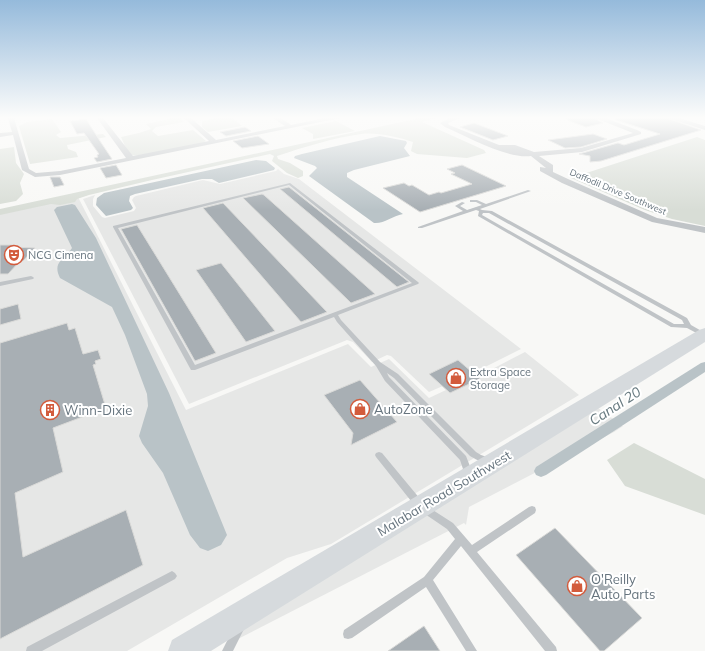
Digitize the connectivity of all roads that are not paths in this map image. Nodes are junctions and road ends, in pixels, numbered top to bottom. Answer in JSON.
{"nodes":[{"id":1,"x":20,"y":148,"type":"edge"},
{"id":2,"x":123,"y":148,"type":"edge"},
{"id":3,"x":183,"y":148,"type":"edge"},
{"id":4,"x":503,"y":148,"type":"edge"},
{"id":5,"x":521,"y":148,"type":"edge"},
{"id":6,"x":587,"y":148,"type":"edge"},
{"id":7,"x":533,"y":154,"type":"junction"},
{"id":8,"x":523,"y":155,"type":"junction"},
{"id":9,"x":131,"y":159,"type":"junction"},
{"id":10,"x":550,"y":171,"type":"junction"},
{"id":11,"x":529,"y":191,"type":"dead end"},
{"id":12,"x":471,"y":201,"type":"dead end"},
{"id":13,"x":463,"y":203,"type":"dead end"},
{"id":14,"x":485,"y":205,"type":"junction"},
{"id":15,"x":478,"y":210,"type":"junction"},
{"id":16,"x":466,"y":212,"type":"junction"},
{"id":17,"x":420,"y":227,"type":"dead end"},
{"id":18,"x":705,"y":230,"type":"edge"},
{"id":19,"x":32,"y":278,"type":"dead end"},
{"id":20,"x":0,"y":284,"type":"edge"},
{"id":21,"x":335,"y":314,"type":"junction"},
{"id":22,"x":699,"y":332,"type":"edge"},
{"id":23,"x":378,"y":364,"type":"junction"},
{"id":24,"x":379,"y":455,"type":"dead end"},
{"id":25,"x":499,"y":459,"type":"junction"},
{"id":26,"x":460,"y":483,"type":"junction"},
{"id":27,"x":421,"y":507,"type":"junction"},
{"id":28,"x":532,"y":510,"type":"dead end"},
{"id":29,"x":461,"y":538,"type":"junction"},
{"id":30,"x":471,"y":551,"type":"junction"},
{"id":31,"x":172,"y":576,"type":"dead end"},
{"id":32,"x":426,"y":580,"type":"junction"},
{"id":33,"x":249,"y":611,"type":"junction"},
{"id":34,"x":348,"y":634,"type":"dead end"},
{"id":35,"x":31,"y":651,"type":"edge"},
{"id":36,"x":183,"y":651,"type":"edge"},
{"id":37,"x":227,"y":651,"type":"edge"},
{"id":38,"x":472,"y":651,"type":"edge"},
{"id":39,"x":552,"y":651,"type":"edge"}],
"edges":[{"from":1,"to":9,"type":"street"},
{"from":2,"to":9,"type":"street"},
{"from":3,"to":9,"type":"street"},
{"from":4,"to":8,"type":"street"},
{"from":5,"to":7,"type":"street"},
{"from":6,"to":7,"type":"street"},
{"from":7,"to":8,"type":"street"},
{"from":7,"to":10,"type":"street","name":"Daffodil Drive Southwest"},
{"from":8,"to":10,"type":"street","name":"Daffodil Drive Southwest"},
{"from":10,"to":18,"type":"street","name":"Daffodil Drive Southwest"},
{"from":11,"to":14,"type":"lane"},
{"from":12,"to":14,"type":"lane"},
{"from":13,"to":16,"type":"lane"},
{"from":14,"to":15,"type":"lane"},
{"from":15,"to":16,"type":"lane"},
{"from":15,"to":22,"type":"lane"},
{"from":15,"to":22,"type":"lane"},
{"from":16,"to":17,"type":"lane"},
{"from":19,"to":20,"type":"lane"},
{"from":21,"to":21,"type":"lane"},
{"from":21,"to":23,"type":"lane"},
{"from":22,"to":25,"type":"main road","name":"Malabar Road Southwest"},
{"from":23,"to":25,"type":"lane"},
{"from":23,"to":26,"type":"lane"},
{"from":24,"to":27,"type":"lane"},
{"from":25,"to":26,"type":"main road","name":"Malabar Road Southwest"},
{"from":26,"to":27,"type":"main road","name":"Malabar Road Southwest"},
{"from":27,"to":29,"type":"lane"},
{"from":27,"to":33,"type":"main road","name":"Malabar Road Southwest"},
{"from":28,"to":30,"type":"lane"},
{"from":29,"to":30,"type":"lane"},
{"from":29,"to":32,"type":"lane"},
{"from":30,"to":39,"type":"lane"},
{"from":31,"to":35,"type":"lane"},
{"from":32,"to":34,"type":"lane"},
{"from":32,"to":38,"type":"lane"},
{"from":33,"to":36,"type":"main road","name":"Malabar Road Southwest"},
{"from":33,"to":37,"type":"lane"}]}
